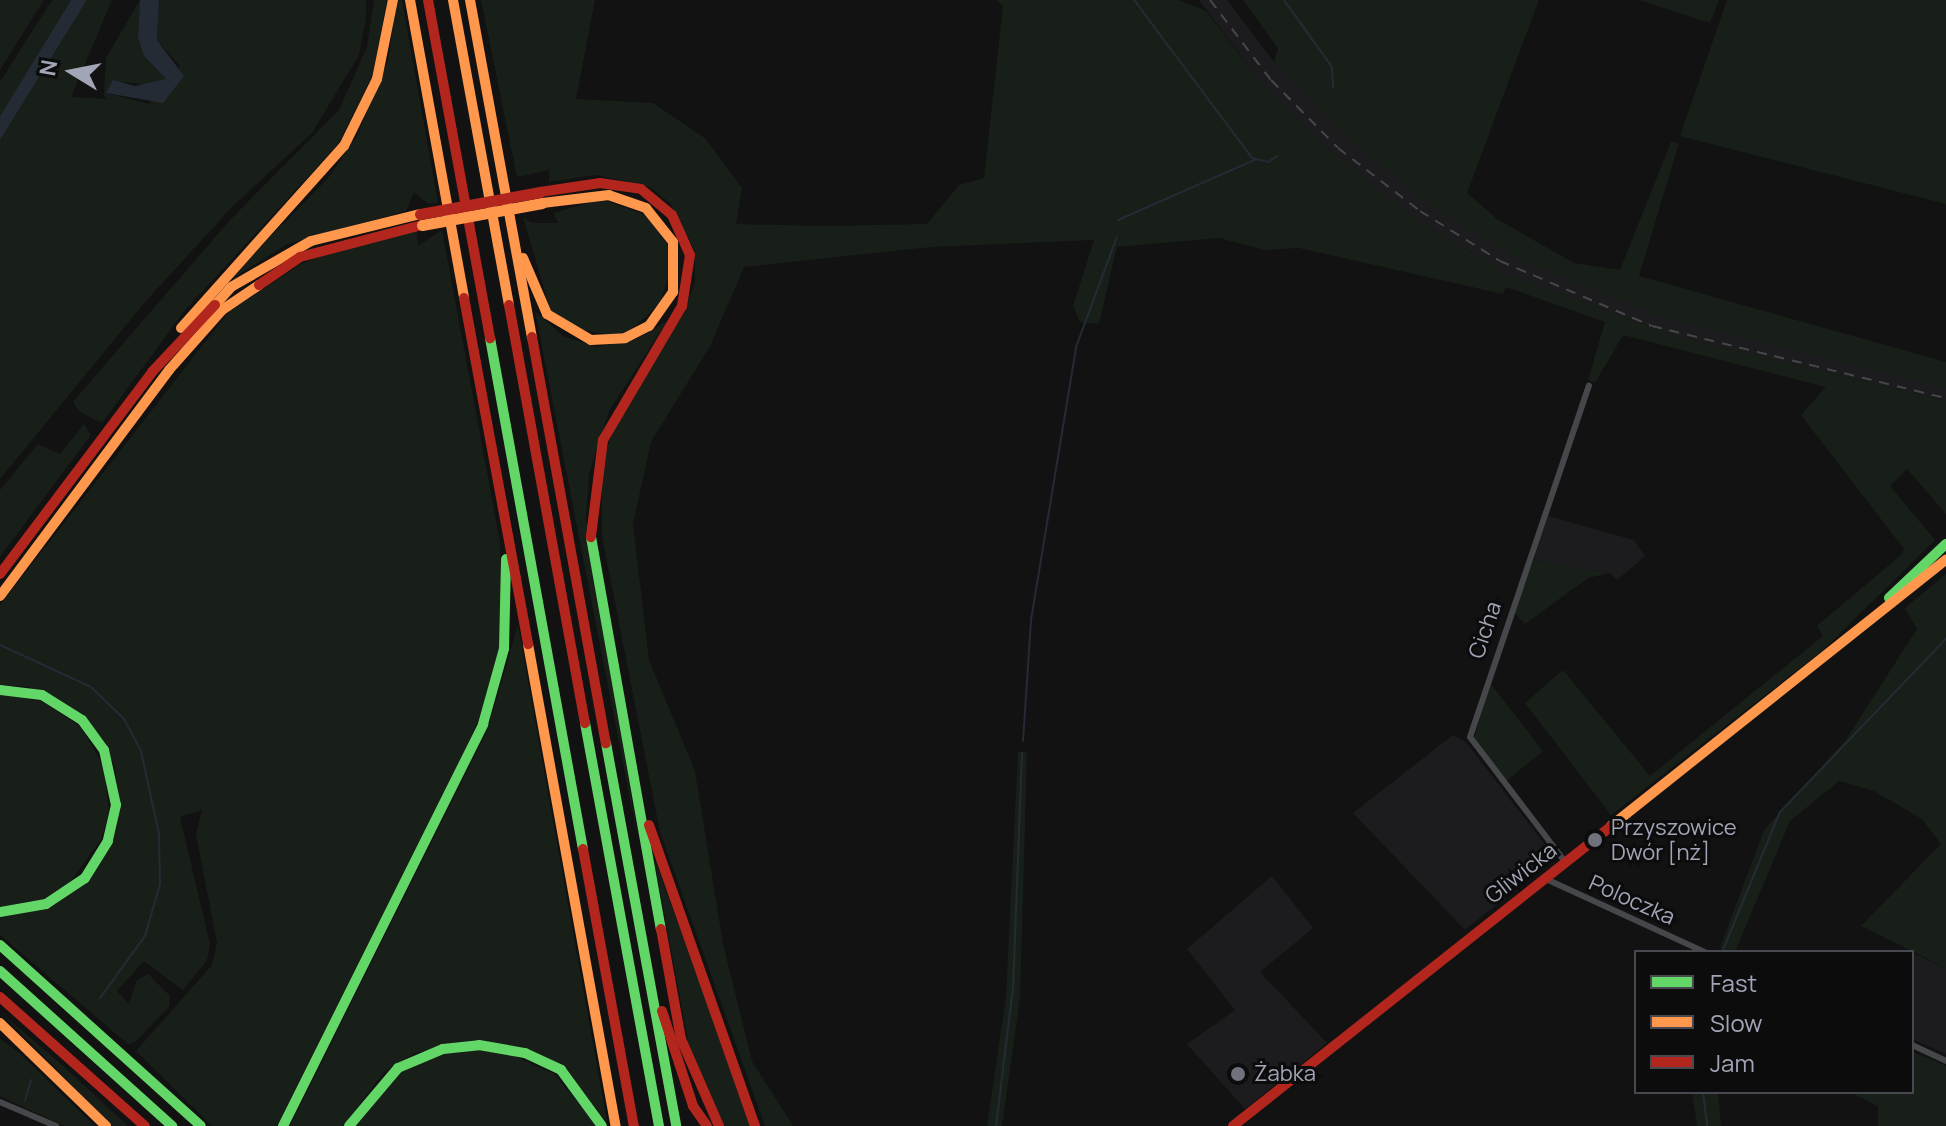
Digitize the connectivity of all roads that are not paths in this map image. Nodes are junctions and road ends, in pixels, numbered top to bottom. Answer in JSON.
{"nodes":[{"id":1,"x":393,"y":0,"type":"edge"},
{"id":2,"x":410,"y":0,"type":"edge"},
{"id":3,"x":428,"y":0,"type":"edge"},
{"id":4,"x":453,"y":0,"type":"edge"},
{"id":5,"x":470,"y":0,"type":"edge"},
{"id":6,"x":541,"y":197,"type":"junction"},
{"id":7,"x":510,"y":219,"type":"junction"},
{"id":8,"x":421,"y":220,"type":"junction"},
{"id":9,"x":152,"y":372,"type":"junction"},
{"id":10,"x":1589,"y":386,"type":"dead end"},
{"id":11,"x":503,"y":507,"type":"junction"},
{"id":12,"x":1946,"y":544,"type":"edge"},
{"id":13,"x":1946,"y":560,"type":"edge"},
{"id":14,"x":0,"y":574,"type":"edge"},
{"id":15,"x":0,"y":596,"type":"edge"},
{"id":16,"x":1834,"y":650,"type":"junction"},
{"id":17,"x":0,"y":690,"type":"edge"},
{"id":18,"x":635,"y":781,"type":"junction"},
{"id":19,"x":1566,"y":863,"type":"junction"},
{"id":20,"x":1546,"y":879,"type":"junction"},
{"id":21,"x":0,"y":912,"type":"edge"},
{"id":22,"x":0,"y":945,"type":"edge"},
{"id":23,"x":644,"y":949,"type":"junction"},
{"id":24,"x":1701,"y":950,"type":"edge"},
{"id":25,"x":0,"y":971,"type":"edge"},
{"id":26,"x":0,"y":997,"type":"edge"},
{"id":27,"x":0,"y":1023,"type":"edge"},
{"id":28,"x":0,"y":1031,"type":"edge"},
{"id":29,"x":25,"y":1044,"type":"junction"},
{"id":30,"x":1914,"y":1046,"type":"edge"},
{"id":31,"x":1946,"y":1061,"type":"edge"},
{"id":32,"x":0,"y":1102,"type":"edge"},
{"id":33,"x":56,"y":1126,"type":"edge"},
{"id":34,"x":106,"y":1126,"type":"edge"},
{"id":35,"x":145,"y":1126,"type":"edge"},
{"id":36,"x":172,"y":1126,"type":"edge"},
{"id":37,"x":201,"y":1126,"type":"edge"},
{"id":38,"x":283,"y":1126,"type":"edge"},
{"id":39,"x":349,"y":1126,"type":"edge"},
{"id":40,"x":602,"y":1126,"type":"edge"},
{"id":41,"x":616,"y":1126,"type":"edge"},
{"id":42,"x":634,"y":1126,"type":"edge"},
{"id":43,"x":659,"y":1126,"type":"edge"},
{"id":44,"x":676,"y":1126,"type":"edge"},
{"id":45,"x":707,"y":1126,"type":"edge"},
{"id":46,"x":719,"y":1126,"type":"edge"},
{"id":47,"x":755,"y":1126,"type":"edge"},
{"id":48,"x":1233,"y":1126,"type":"edge"}],
"edges":[{"from":1,"to":9,"type":"main road"},
{"from":2,"to":11,"type":"main road"},
{"from":3,"to":42,"type":"main road"},
{"from":4,"to":43,"type":"main road"},
{"from":5,"to":7,"type":"main road"},
{"from":6,"to":7,"type":"main road"},
{"from":6,"to":8,"type":"main road","bridge":true},
{"from":6,"to":18,"type":"main road"},
{"from":7,"to":23,"type":"main road"},
{"from":8,"to":9,"type":"main road"},
{"from":8,"to":15,"type":"main road"},
{"from":9,"to":14,"type":"main road"},
{"from":10,"to":19,"type":"street","name":"Cicha"},
{"from":11,"to":38,"type":"main road"},
{"from":11,"to":41,"type":"main road"},
{"from":12,"to":16,"type":"main road","name":"Gliwicka"},
{"from":13,"to":16,"type":"main road","name":"Gliwicka"},
{"from":16,"to":19,"type":"main road","name":"Gliwicka"},
{"from":17,"to":21,"type":"main road"},
{"from":18,"to":46,"type":"main road"},
{"from":18,"to":47,"type":"main road"},
{"from":19,"to":20,"type":"main road","name":"Gliwicka"},
{"from":20,"to":24,"type":"street","name":"Poloczka"},
{"from":20,"to":48,"type":"main road","name":"Gliwicka"},
{"from":22,"to":37,"type":"main road"},
{"from":23,"to":44,"type":"main road"},
{"from":23,"to":45,"type":"main road"},
{"from":25,"to":36,"type":"main road"},
{"from":26,"to":35,"type":"main road"},
{"from":27,"to":29,"type":"main road"},
{"from":28,"to":29,"type":"main road"},
{"from":29,"to":34,"type":"main road"},
{"from":30,"to":31,"type":"street"},
{"from":32,"to":33,"type":"street"},
{"from":39,"to":40,"type":"main road"}]}
